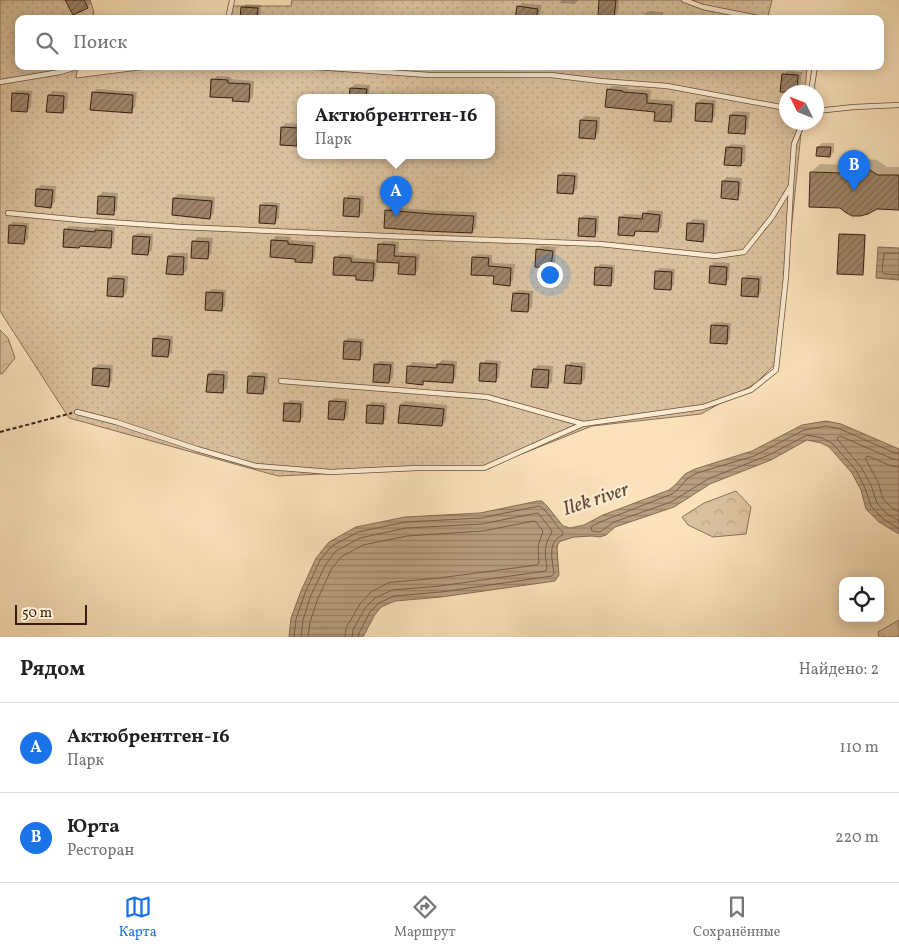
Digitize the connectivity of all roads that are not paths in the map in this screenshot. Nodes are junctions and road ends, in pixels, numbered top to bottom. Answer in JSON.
{"nodes":[{"id":1,"x":232,"y":0,"type":"edge"},
{"id":2,"x":684,"y":0,"type":"edge"},
{"id":3,"x":229,"y":15,"type":"edge"},
{"id":4,"x":742,"y":15,"type":"edge"},
{"id":5,"x":67,"y":70,"type":"edge"},
{"id":6,"x":358,"y":70,"type":"edge"},
{"id":7,"x":814,"y":70,"type":"edge"},
{"id":8,"x":0,"y":82,"type":"edge"},
{"id":9,"x":812,"y":85,"type":"edge"},
{"id":10,"x":899,"y":105,"type":"edge"},
{"id":11,"x":779,"y":107,"type":"edge"},
{"id":12,"x":824,"y":109,"type":"edge"},
{"id":13,"x":800,"y":130,"type":"edge"},
{"id":14,"x":791,"y":186,"type":"junction"},
{"id":15,"x":8,"y":213,"type":"dead end"},
{"id":16,"x":281,"y":381,"type":"dead end"},
{"id":17,"x":76,"y":412,"type":"road end"},
{"id":18,"x":583,"y":424,"type":"junction"}],
"edges":[{"from":1,"to":3,"type":"lane"},
{"from":2,"to":4,"type":"lane"},
{"from":5,"to":8,"type":"lane"},
{"from":6,"to":11,"type":"lane"},
{"from":7,"to":9,"type":"lane"},
{"from":10,"to":12,"type":"lane"},
{"from":13,"to":14,"type":"lane"},
{"from":14,"to":15,"type":"lane"},
{"from":14,"to":18,"type":"lane"},
{"from":16,"to":18,"type":"lane"},
{"from":17,"to":18,"type":"lane"}]}
